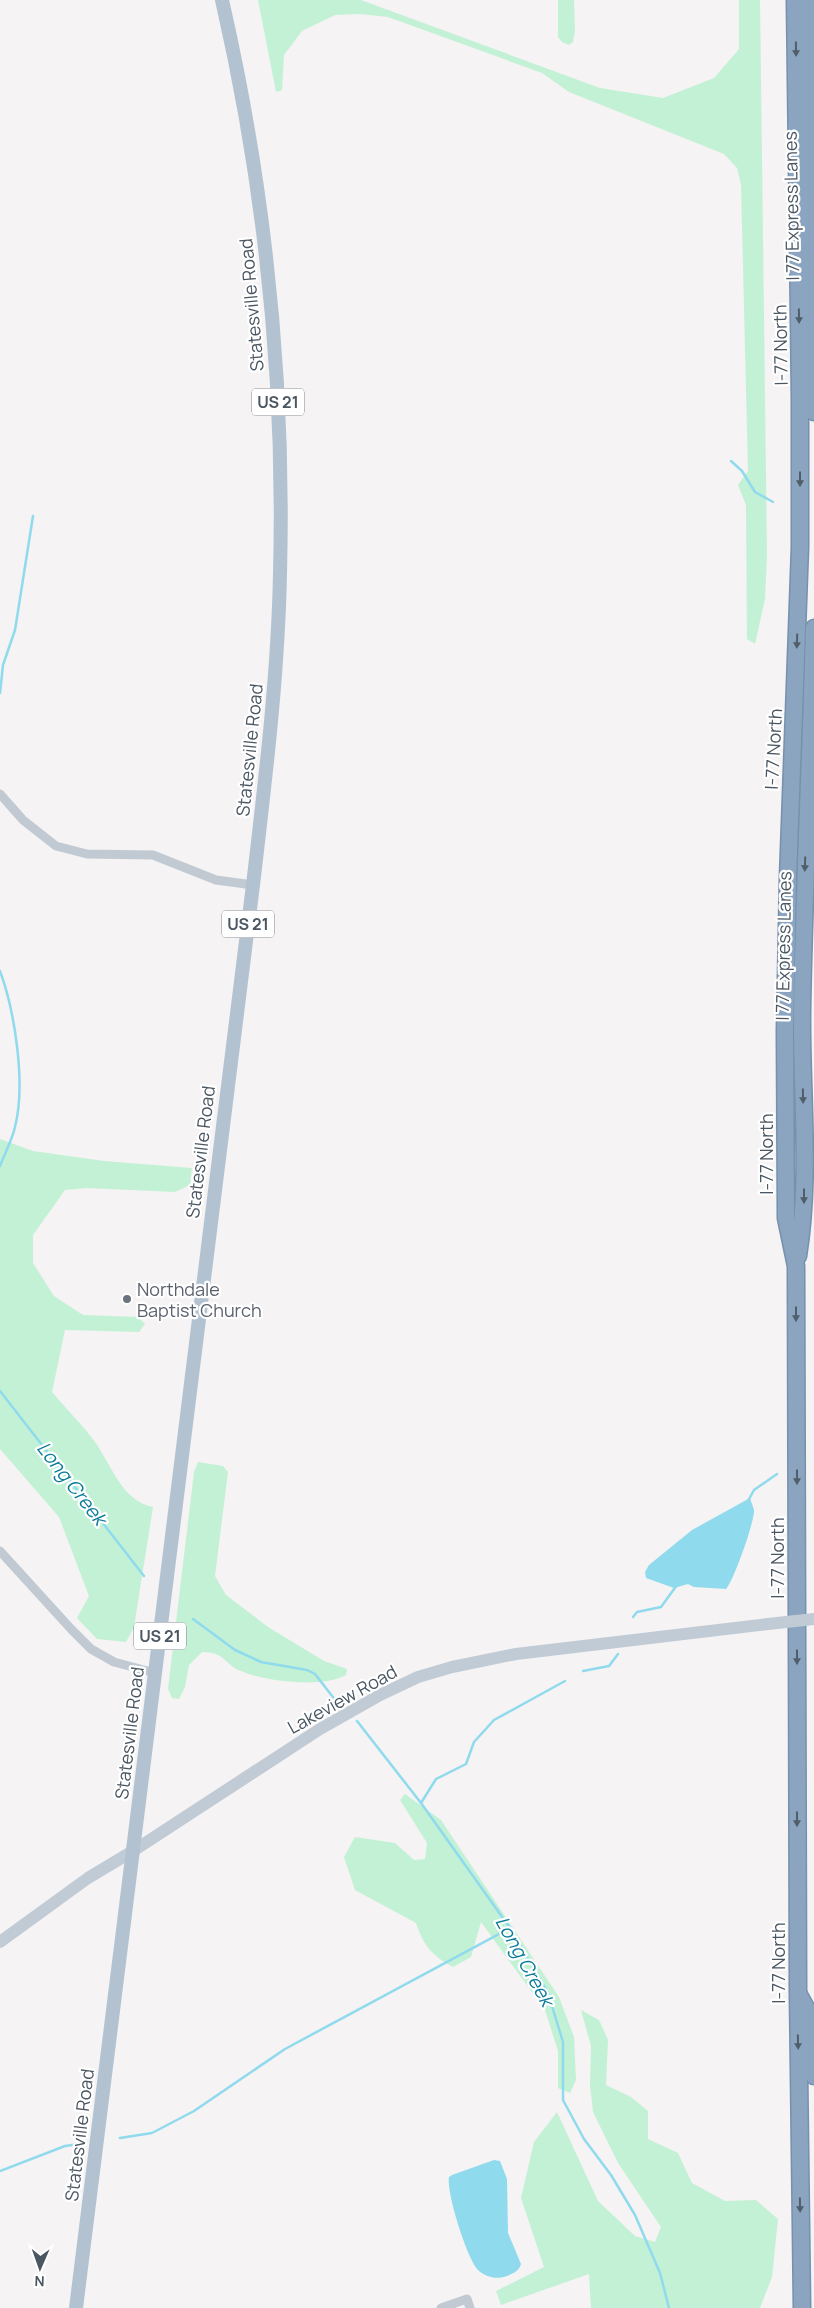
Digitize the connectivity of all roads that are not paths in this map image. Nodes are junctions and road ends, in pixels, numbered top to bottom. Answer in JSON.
{"nodes":[{"id":1,"x":222,"y":0,"type":"edge"},
{"id":2,"x":795,"y":0,"type":"edge"},
{"id":3,"x":809,"y":0,"type":"edge"},
{"id":4,"x":814,"y":412,"type":"edge"},
{"id":5,"x":814,"y":628,"type":"edge"},
{"id":6,"x":0,"y":794,"type":"edge"},
{"id":7,"x":253,"y":885,"type":"junction"},
{"id":8,"x":804,"y":890,"type":"junction"},
{"id":9,"x":814,"y":1081,"type":"edge"},
{"id":10,"x":796,"y":1266,"type":"junction"},
{"id":11,"x":0,"y":1551,"type":"edge"},
{"id":12,"x":814,"y":1619,"type":"edge"},
{"id":13,"x":155,"y":1673,"type":"junction"},
{"id":14,"x":134,"y":1851,"type":"junction"},
{"id":15,"x":0,"y":1942,"type":"edge"},
{"id":16,"x":798,"y":1993,"type":"junction"},
{"id":17,"x":814,"y":2076,"type":"edge"},
{"id":18,"x":76,"y":2308,"type":"edge"},
{"id":19,"x":441,"y":2308,"type":"edge"},
{"id":20,"x":470,"y":2308,"type":"edge"},
{"id":21,"x":802,"y":2308,"type":"edge"}],
"edges":[{"from":1,"to":7,"type":"main road","name":"Statesville Road","number":"US 21"},
{"from":2,"to":10,"type":"highway","name":"I-77 North","one_way":true},
{"from":3,"to":4,"type":"highway","name":"I 77 Express Lanes"},
{"from":5,"to":8,"type":"highway","name":"I 77 Express Lanes","one_way":true},
{"from":6,"to":7,"type":"street"},
{"from":7,"to":13,"type":"main road","name":"Statesville Road","number":"US 21"},
{"from":8,"to":9,"type":"highway"},
{"from":8,"to":10,"type":"highway","name":"I 77 Express Lanes","one_way":true},
{"from":10,"to":16,"type":"highway","name":"I-77 North","one_way":true},
{"from":11,"to":13,"type":"street"},
{"from":12,"to":14,"type":"main road","name":"Lakeview Road","bridge":true},
{"from":13,"to":14,"type":"main road","name":"Statesville Road","number":"US 21"},
{"from":14,"to":15,"type":"main road","name":"Lakeview Road"},
{"from":14,"to":18,"type":"main road","name":"Statesville Road","number":"US 21"},
{"from":16,"to":17,"type":"highway"},
{"from":16,"to":21,"type":"highway","name":"I-77 North","one_way":true},
{"from":19,"to":20,"type":"street"}]}
